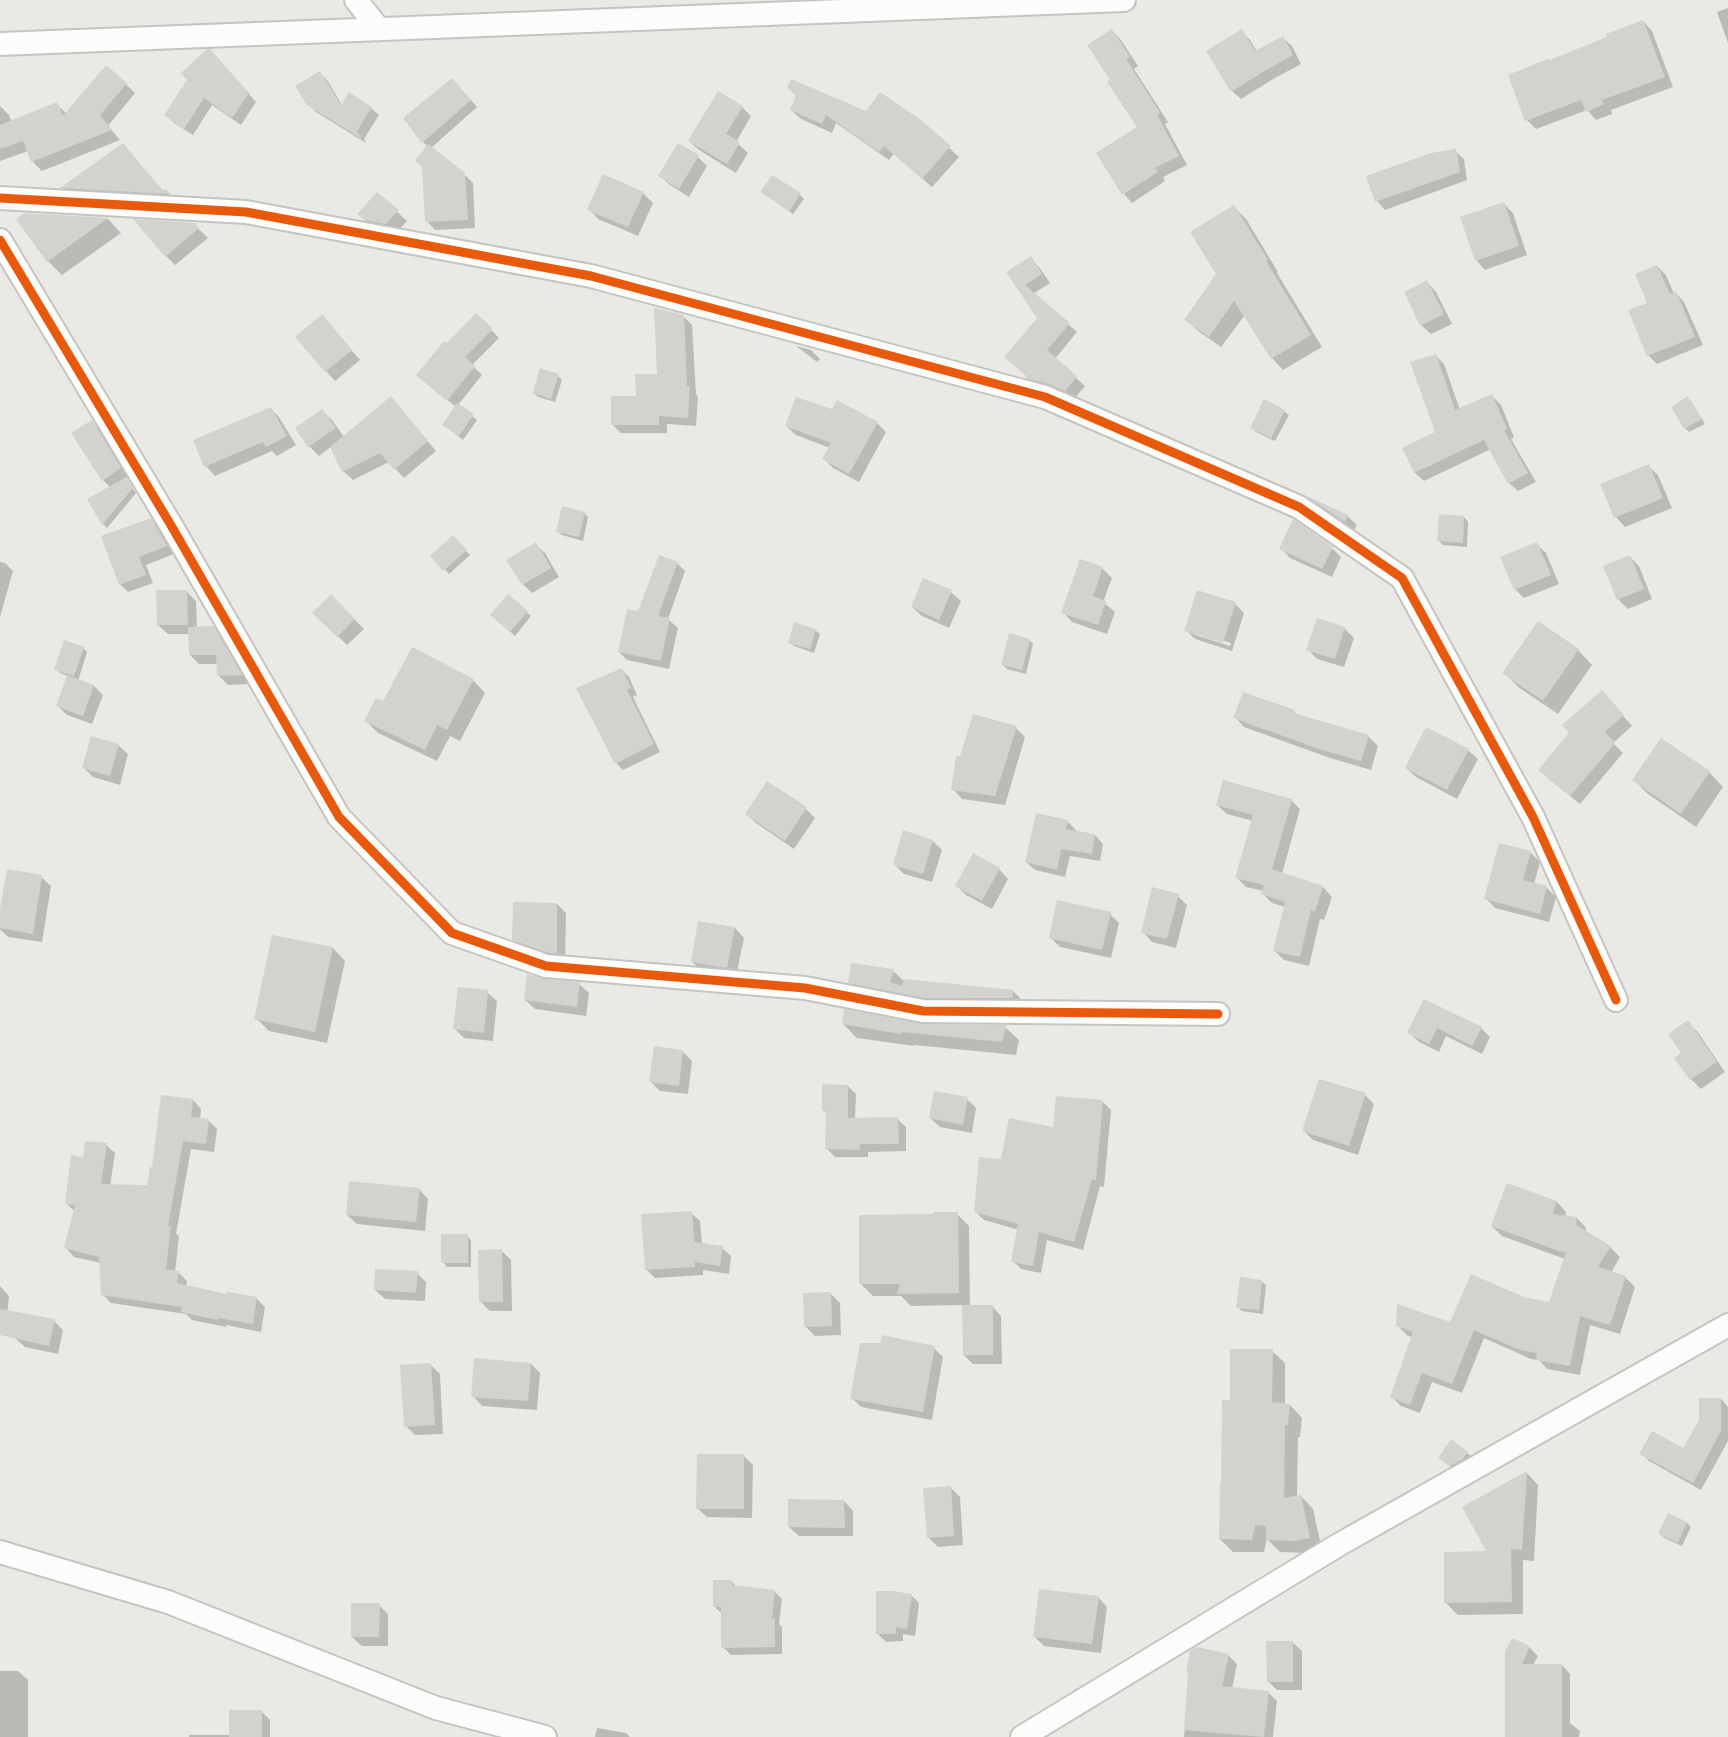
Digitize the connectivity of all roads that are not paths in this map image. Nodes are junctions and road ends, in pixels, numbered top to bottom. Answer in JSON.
{"nodes":[{"id":1,"x":356,"y":0,"type":"edge"},
{"id":2,"x":1124,"y":0,"type":"edge"},
{"id":3,"x":379,"y":29,"type":"junction"},
{"id":4,"x":0,"y":44,"type":"edge"},
{"id":5,"x":0,"y":198,"type":"edge"},
{"id":6,"x":0,"y":240,"type":"edge"},
{"id":7,"x":1616,"y":1000,"type":"dead end"},
{"id":8,"x":1218,"y":1014,"type":"dead end"},
{"id":9,"x":1728,"y":1325,"type":"edge"},
{"id":10,"x":0,"y":1552,"type":"edge"},
{"id":11,"x":545,"y":1737,"type":"edge"},
{"id":12,"x":1022,"y":1737,"type":"edge"}],
"edges":[{"from":1,"to":3,"type":"street"},
{"from":2,"to":3,"type":"street"},
{"from":3,"to":4,"type":"street"},
{"from":5,"to":7,"type":"street"},
{"from":6,"to":8,"type":"street"},
{"from":9,"to":12,"type":"street"},
{"from":10,"to":11,"type":"street"}]}
